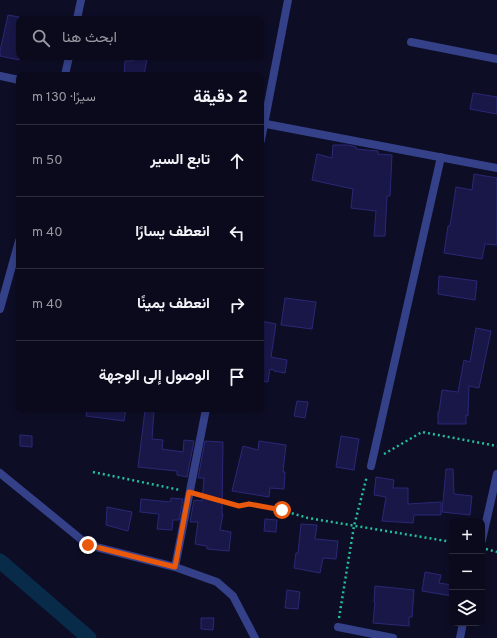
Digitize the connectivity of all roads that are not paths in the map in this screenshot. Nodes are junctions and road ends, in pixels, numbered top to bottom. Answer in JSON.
{"nodes":[{"id":1,"x":81,"y":0,"type":"edge"},
{"id":2,"x":288,"y":0,"type":"edge"},
{"id":3,"x":78,"y":16,"type":"edge"},
{"id":4,"x":412,"y":42,"type":"dead end"},
{"id":5,"x":497,"y":59,"type":"edge"},
{"id":6,"x":68,"y":60,"type":"edge"},
{"id":7,"x":66,"y":72,"type":"edge"},
{"id":8,"x":0,"y":76,"type":"edge"},
{"id":9,"x":16,"y":79,"type":"edge"},
{"id":10,"x":264,"y":119,"type":"edge"},
{"id":11,"x":264,"y":124,"type":"edge"},
{"id":12,"x":441,"y":157,"type":"junction"},
{"id":13,"x":497,"y":168,"type":"edge"},
{"id":14,"x":16,"y":252,"type":"edge"},
{"id":15,"x":0,"y":309,"type":"edge"},
{"id":16,"x":205,"y":412,"type":"edge"},
{"id":17,"x":371,"y":466,"type":"road end"},
{"id":18,"x":0,"y":472,"type":"edge"},
{"id":19,"x":497,"y":474,"type":"edge"},
{"id":20,"x":485,"y":527,"type":"edge"},
{"id":21,"x":175,"y":567,"type":"junction"},
{"id":22,"x":462,"y":626,"type":"edge"},
{"id":23,"x":338,"y":627,"type":"road end"},
{"id":24,"x":255,"y":638,"type":"edge"},
{"id":25,"x":393,"y":638,"type":"edge"},
{"id":26,"x":460,"y":638,"type":"edge"}],
"edges":[{"from":1,"to":3,"type":"street"},
{"from":2,"to":10,"type":"street"},
{"from":4,"to":5,"type":"street"},
{"from":6,"to":7,"type":"street"},
{"from":8,"to":9,"type":"street"},
{"from":11,"to":12,"type":"street"},
{"from":12,"to":13,"type":"street"},
{"from":12,"to":17,"type":"street"},
{"from":14,"to":15,"type":"street"},
{"from":16,"to":21,"type":"street"},
{"from":18,"to":21,"type":"street"},
{"from":19,"to":20,"type":"street"},
{"from":21,"to":24,"type":"street"},
{"from":22,"to":26,"type":"street"},
{"from":23,"to":25,"type":"street"}]}
